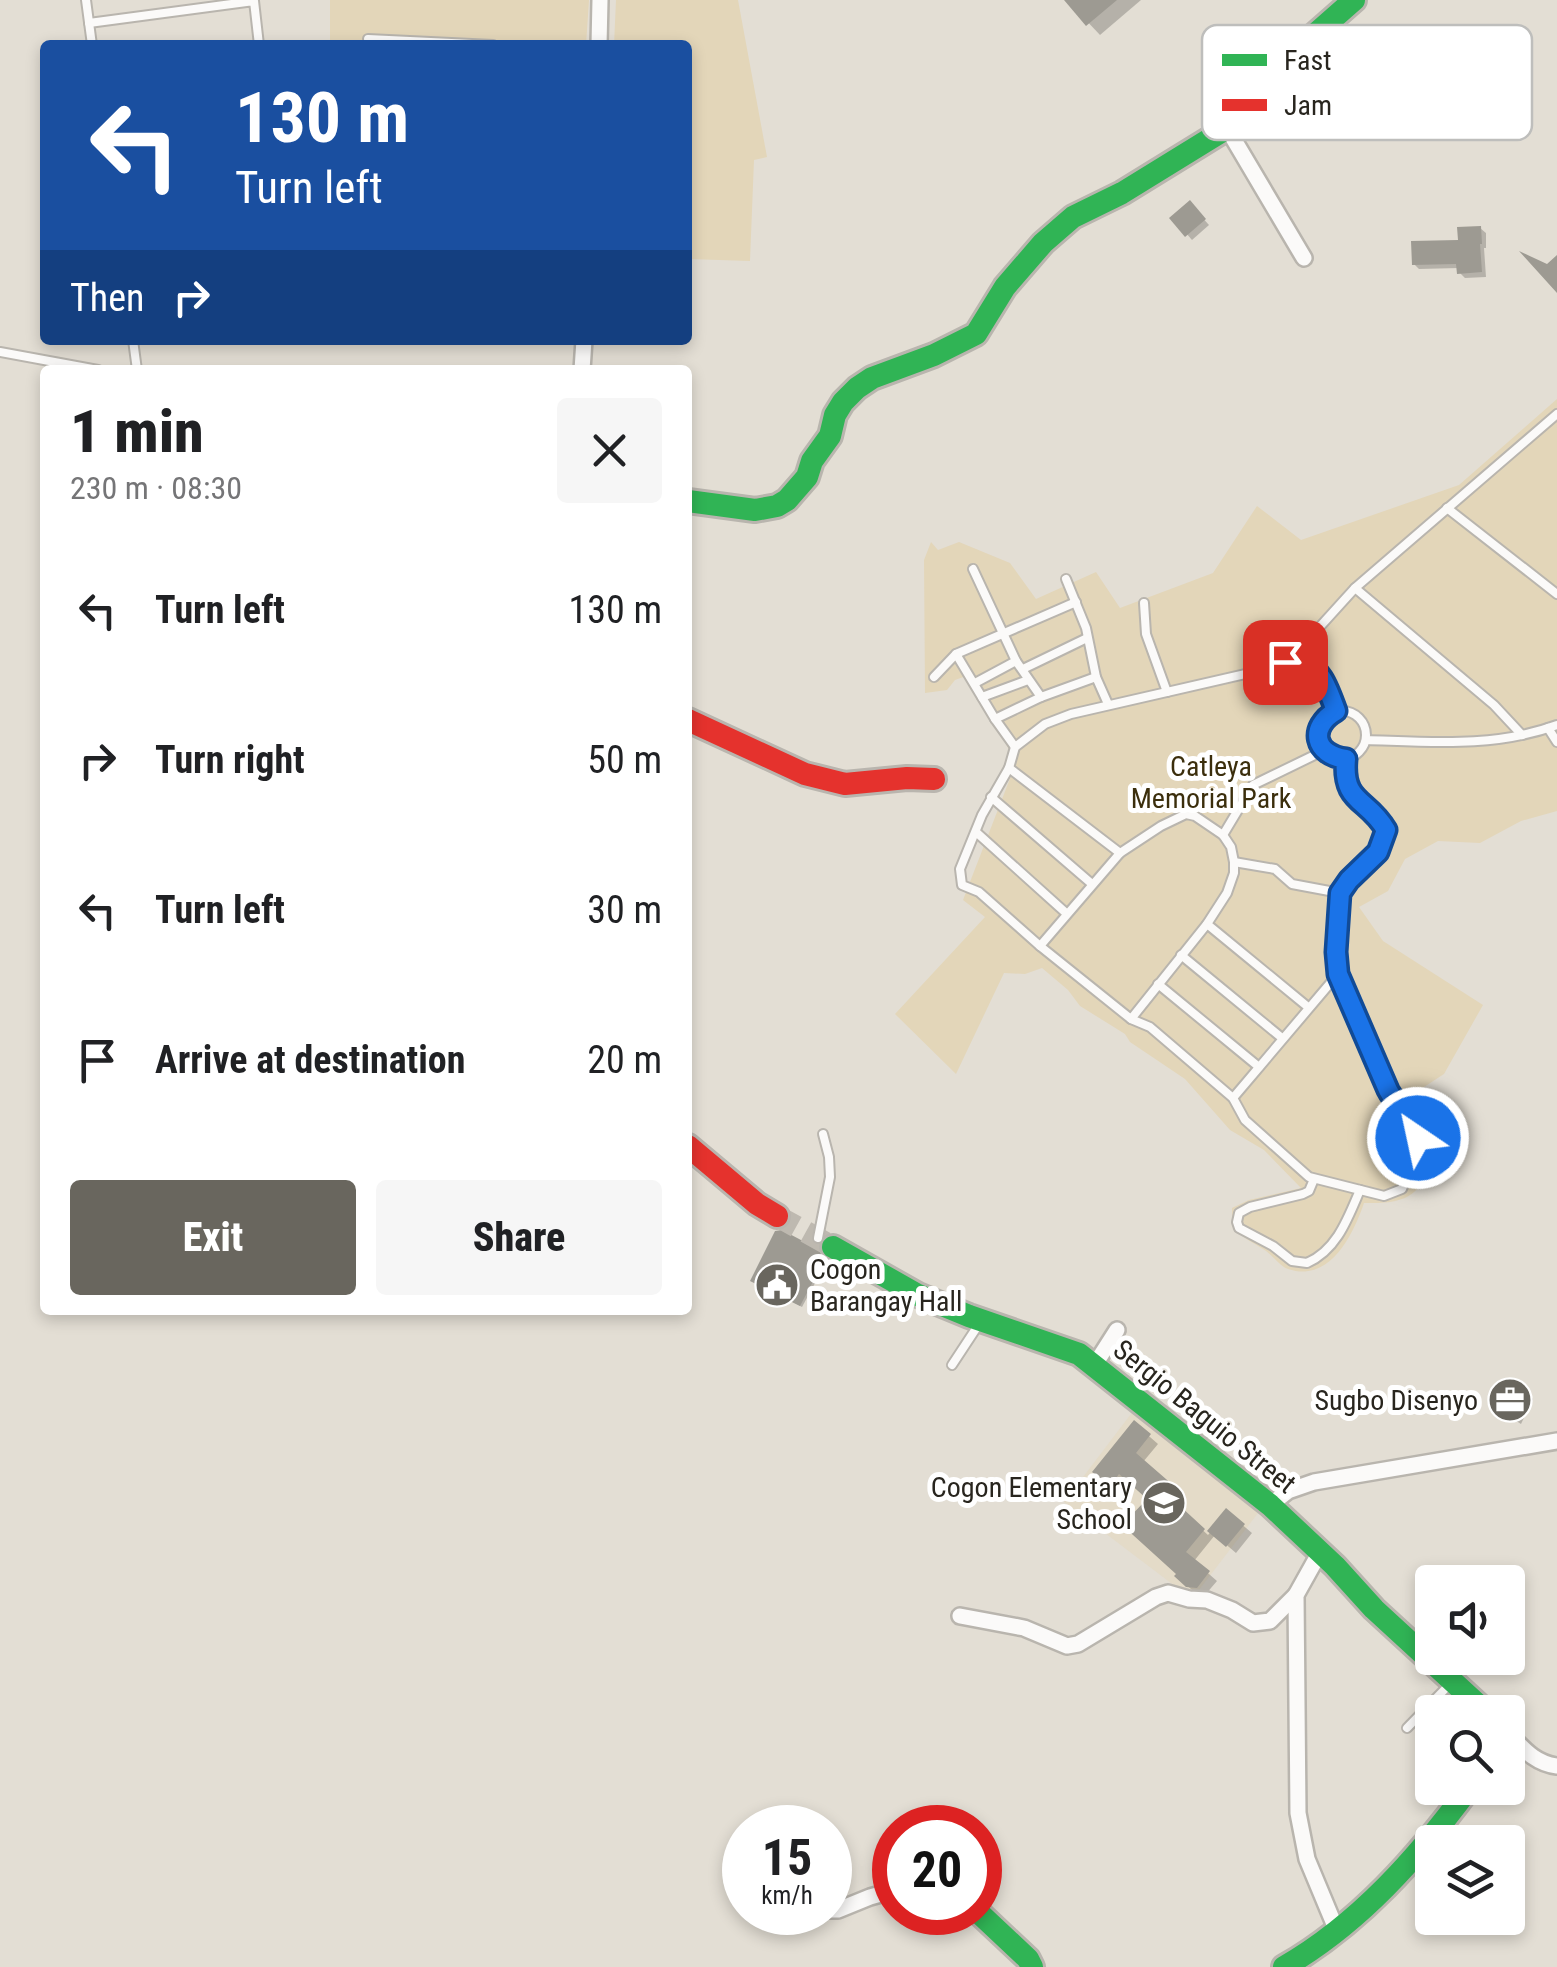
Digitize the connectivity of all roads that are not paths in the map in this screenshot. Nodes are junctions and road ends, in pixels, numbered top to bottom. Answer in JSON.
{"nodes":[{"id":1,"x":86,"y":0,"type":"edge"},
{"id":2,"x":600,"y":0,"type":"edge"},
{"id":3,"x":1354,"y":0,"type":"edge"},
{"id":4,"x":89,"y":23,"type":"junction"},
{"id":5,"x":1326,"y":25,"type":"edge"},
{"id":6,"x":368,"y":39,"type":"dead end"},
{"id":7,"x":91,"y":40,"type":"edge"},
{"id":8,"x":258,"y":40,"type":"edge"},
{"id":9,"x":389,"y":40,"type":"edge"},
{"id":10,"x":599,"y":40,"type":"edge"},
{"id":11,"x":1208,"y":140,"type":"edge"},
{"id":12,"x":1234,"y":140,"type":"edge"},
{"id":13,"x":1304,"y":258,"type":"dead end"},
{"id":14,"x":0,"y":352,"type":"edge"},
{"id":15,"x":71,"y":365,"type":"edge"},
{"id":16,"x":1557,"y":414,"type":"edge"},
{"id":17,"x":692,"y":501,"type":"edge"},
{"id":18,"x":1447,"y":508,"type":"junction"},
{"id":19,"x":973,"y":569,"type":"dead end"},
{"id":20,"x":1066,"y":579,"type":"dead end"},
{"id":21,"x":1355,"y":588,"type":"junction"},
{"id":22,"x":1557,"y":594,"type":"edge"},
{"id":23,"x":1076,"y":602,"type":"junction"},
{"id":24,"x":1144,"y":603,"type":"dead end"},
{"id":25,"x":1004,"y":633,"type":"junction"},
{"id":26,"x":1087,"y":638,"type":"junction"},
{"id":27,"x":1296,"y":653,"type":"junction"},
{"id":28,"x":956,"y":654,"type":"junction"},
{"id":29,"x":1016,"y":661,"type":"junction"},
{"id":30,"x":1023,"y":670,"type":"junction"},
{"id":31,"x":934,"y":677,"type":"dead end"},
{"id":32,"x":1096,"y":677,"type":"junction"},
{"id":33,"x":1028,"y":680,"type":"junction"},
{"id":34,"x":975,"y":683,"type":"junction"},
{"id":35,"x":1167,"y":692,"type":"junction"},
{"id":36,"x":982,"y":697,"type":"junction"},
{"id":37,"x":1041,"y":698,"type":"junction"},
{"id":38,"x":1108,"y":704,"type":"junction"},
{"id":39,"x":1336,"y":711,"type":"junction"},
{"id":40,"x":996,"y":720,"type":"junction"},
{"id":41,"x":692,"y":721,"type":"edge"},
{"id":42,"x":1553,"y":726,"type":"edge"},
{"id":43,"x":1522,"y":735,"type":"junction"},
{"id":44,"x":1366,"y":740,"type":"junction"},
{"id":45,"x":1557,"y":742,"type":"edge"},
{"id":46,"x":1015,"y":747,"type":"junction"},
{"id":47,"x":1323,"y":750,"type":"junction"},
{"id":48,"x":1346,"y":759,"type":"junction"},
{"id":49,"x":1009,"y":768,"type":"junction"},
{"id":50,"x":934,"y":779,"type":"dead end"},
{"id":51,"x":991,"y":798,"type":"junction"},
{"id":52,"x":976,"y":832,"type":"junction"},
{"id":53,"x":1223,"y":834,"type":"junction"},
{"id":54,"x":1120,"y":853,"type":"junction"},
{"id":55,"x":1234,"y":862,"type":"junction"},
{"id":56,"x":1092,"y":884,"type":"junction"},
{"id":57,"x":1340,"y":893,"type":"junction"},
{"id":58,"x":1066,"y":914,"type":"junction"},
{"id":59,"x":1206,"y":924,"type":"junction"},
{"id":60,"x":1040,"y":946,"type":"junction"},
{"id":61,"x":1181,"y":955,"type":"junction"},
{"id":62,"x":1338,"y":974,"type":"junction"},
{"id":63,"x":1158,"y":984,"type":"junction"},
{"id":64,"x":1308,"y":1008,"type":"junction"},
{"id":65,"x":1131,"y":1018,"type":"junction"},
{"id":66,"x":1282,"y":1038,"type":"junction"},
{"id":67,"x":1259,"y":1067,"type":"junction"},
{"id":68,"x":1233,"y":1098,"type":"junction"},
{"id":69,"x":823,"y":1134,"type":"dead end"},
{"id":70,"x":692,"y":1149,"type":"edge"},
{"id":71,"x":1314,"y":1179,"type":"junction"},
{"id":72,"x":1360,"y":1190,"type":"junction"},
{"id":73,"x":777,"y":1216,"type":"tunnel mouth"},
{"id":74,"x":825,"y":1243,"type":"joint"},
{"id":75,"x":981,"y":1320,"type":"junction"},
{"id":76,"x":1117,"y":1330,"type":"dead end"},
{"id":77,"x":952,"y":1365,"type":"dead end"},
{"id":78,"x":1094,"y":1366,"type":"junction"},
{"id":79,"x":1557,"y":1441,"type":"edge"},
{"id":80,"x":1270,"y":1505,"type":"junction"},
{"id":81,"x":1320,"y":1552,"type":"junction"},
{"id":82,"x":1296,"y":1595,"type":"junction"},
{"id":83,"x":960,"y":1616,"type":"dead end"},
{"id":84,"x":1452,"y":1682,"type":"junction"},
{"id":85,"x":1467,"y":1695,"type":"edge"},
{"id":86,"x":1407,"y":1728,"type":"dead end"},
{"id":87,"x":1525,"y":1750,"type":"edge"},
{"id":88,"x":1557,"y":1766,"type":"edge"},
{"id":89,"x":1456,"y":1805,"type":"edge"},
{"id":90,"x":1338,"y":1931,"type":"junction"},
{"id":91,"x":1000,"y":1935,"type":"edge"},
{"id":92,"x":1032,"y":1967,"type":"edge"},
{"id":93,"x":1284,"y":1967,"type":"edge"}],
"edges":[{"from":1,"to":4,"type":"lane"},
{"from":2,"to":10,"type":"street"},
{"from":3,"to":5,"type":"street"},
{"from":4,"to":7,"type":"lane"},
{"from":4,"to":8,"type":"lane"},
{"from":6,"to":9,"type":"lane"},
{"from":11,"to":17,"type":"street"},
{"from":12,"to":13,"type":"street"},
{"from":14,"to":15,"type":"lane"},
{"from":16,"to":18,"type":"lane"},
{"from":18,"to":21,"type":"lane"},
{"from":18,"to":22,"type":"lane"},
{"from":19,"to":25,"type":"lane"},
{"from":20,"to":23,"type":"lane"},
{"from":21,"to":27,"type":"lane"},
{"from":21,"to":43,"type":"lane"},
{"from":23,"to":25,"type":"lane"},
{"from":23,"to":26,"type":"lane"},
{"from":24,"to":35,"type":"lane"},
{"from":25,"to":28,"type":"lane"},
{"from":25,"to":29,"type":"lane"},
{"from":26,"to":30,"type":"lane"},
{"from":26,"to":32,"type":"lane"},
{"from":27,"to":35,"type":"lane"},
{"from":27,"to":39,"type":"lane"},
{"from":28,"to":31,"type":"lane"},
{"from":28,"to":34,"type":"lane"},
{"from":29,"to":30,"type":"lane"},
{"from":29,"to":34,"type":"lane"},
{"from":30,"to":33,"type":"lane"},
{"from":32,"to":37,"type":"lane"},
{"from":32,"to":38,"type":"lane"},
{"from":33,"to":36,"type":"lane"},
{"from":33,"to":37,"type":"lane"},
{"from":34,"to":36,"type":"lane"},
{"from":35,"to":38,"type":"lane"},
{"from":36,"to":40,"type":"lane"},
{"from":37,"to":40,"type":"lane"},
{"from":38,"to":46,"type":"lane"},
{"from":39,"to":44,"type":"lane"},
{"from":39,"to":47,"type":"lane"},
{"from":40,"to":46,"type":"lane"},
{"from":41,"to":50,"type":"street"},
{"from":42,"to":43,"type":"lane"},
{"from":42,"to":45,"type":"lane"},
{"from":43,"to":44,"type":"lane"},
{"from":44,"to":48,"type":"lane"},
{"from":46,"to":49,"type":"lane"},
{"from":47,"to":48,"type":"lane"},
{"from":47,"to":53,"type":"lane"},
{"from":48,"to":57,"type":"lane"},
{"from":49,"to":51,"type":"lane"},
{"from":49,"to":54,"type":"lane"},
{"from":51,"to":52,"type":"lane"},
{"from":51,"to":56,"type":"lane"},
{"from":52,"to":58,"type":"lane"},
{"from":52,"to":60,"type":"lane"},
{"from":53,"to":54,"type":"lane"},
{"from":53,"to":55,"type":"lane"},
{"from":54,"to":56,"type":"lane"},
{"from":55,"to":57,"type":"lane"},
{"from":55,"to":59,"type":"lane"},
{"from":56,"to":58,"type":"lane"},
{"from":57,"to":62,"type":"lane"},
{"from":58,"to":60,"type":"lane"},
{"from":59,"to":61,"type":"lane"},
{"from":59,"to":64,"type":"lane"},
{"from":60,"to":65,"type":"lane"},
{"from":61,"to":63,"type":"lane"},
{"from":61,"to":66,"type":"lane"},
{"from":62,"to":64,"type":"lane"},
{"from":62,"to":72,"type":"lane"},
{"from":63,"to":65,"type":"lane"},
{"from":63,"to":67,"type":"lane"},
{"from":64,"to":66,"type":"lane"},
{"from":65,"to":68,"type":"lane"},
{"from":66,"to":67,"type":"lane"},
{"from":67,"to":68,"type":"lane"},
{"from":68,"to":71,"type":"lane"},
{"from":69,"to":74,"type":"lane"},
{"from":70,"to":73,"type":"street"},
{"from":71,"to":72,"type":"lane"},
{"from":71,"to":72,"type":"lane"},
{"from":74,"to":75,"type":"street","name":"Sergio Baguio Street"},
{"from":75,"to":77,"type":"lane"},
{"from":75,"to":78,"type":"street","name":"Sergio Baguio Street"},
{"from":76,"to":78,"type":"street"},
{"from":78,"to":80,"type":"street","name":"Sergio Baguio Street"},
{"from":79,"to":80,"type":"street"},
{"from":80,"to":81,"type":"street","name":"Sergio Baguio Street"},
{"from":81,"to":82,"type":"street"},
{"from":81,"to":84,"type":"street","name":"Sergio Baguio Street"},
{"from":82,"to":83,"type":"street"},
{"from":82,"to":90,"type":"street"},
{"from":84,"to":85,"type":"street","name":"Sergio Baguio Street"},
{"from":84,"to":86,"type":"lane"},
{"from":87,"to":88,"type":"street"},
{"from":89,"to":90,"type":"street"},
{"from":90,"to":93,"type":"street"},
{"from":91,"to":92,"type":"street"}]}
